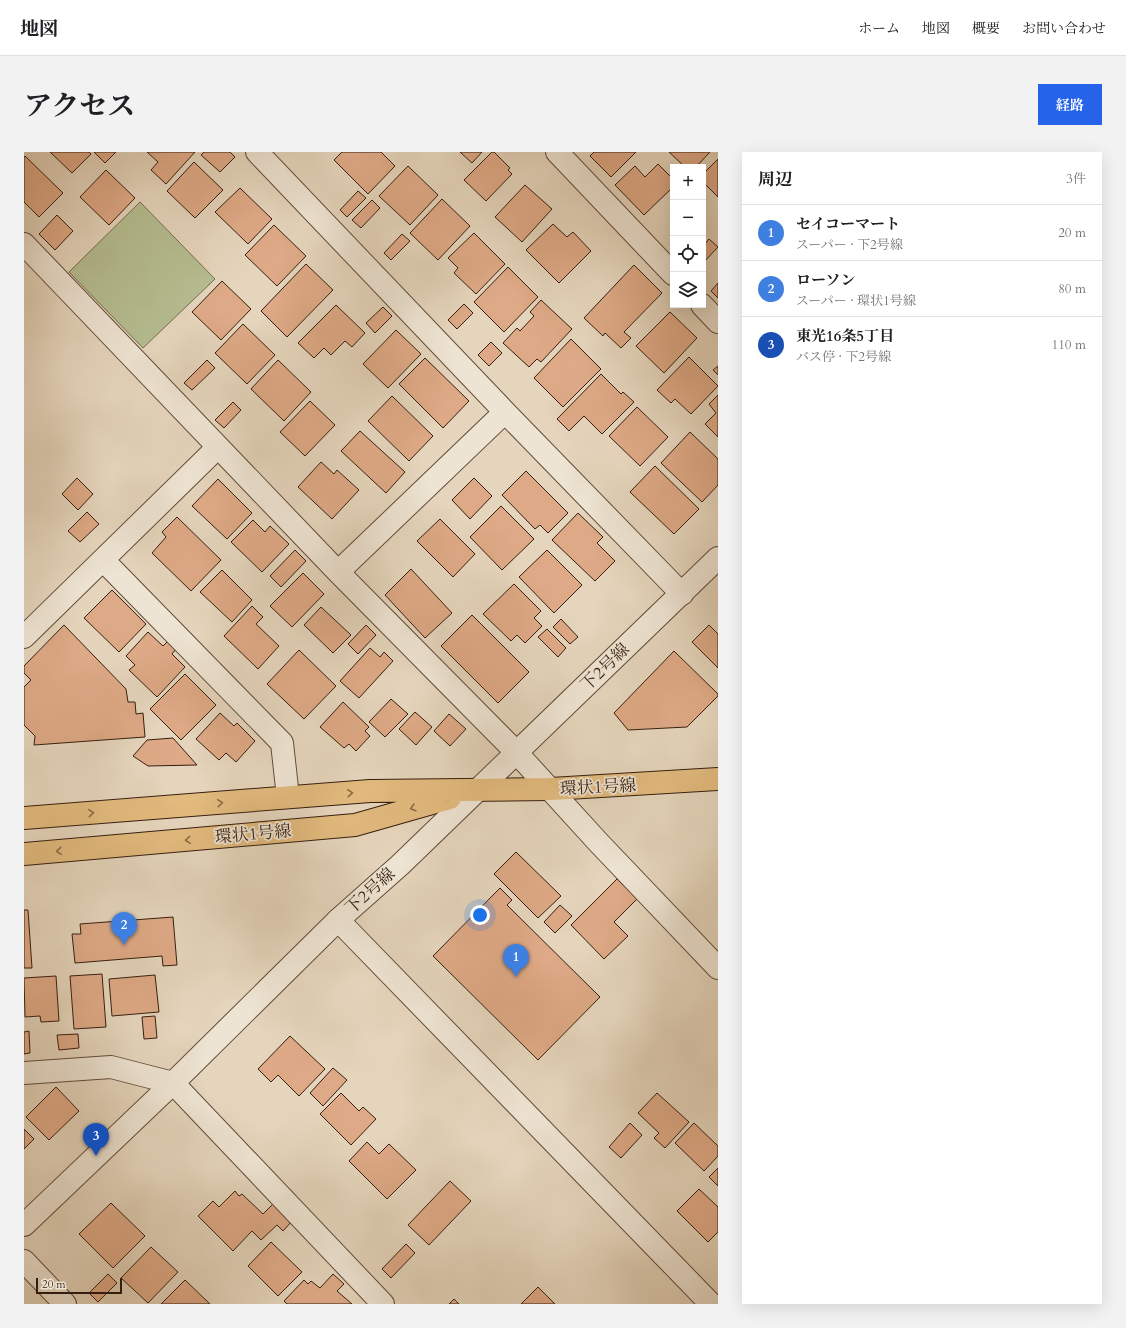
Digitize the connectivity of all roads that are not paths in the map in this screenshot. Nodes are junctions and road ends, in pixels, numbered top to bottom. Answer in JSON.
{"nodes":[{"id":1,"x":257,"y":152,"type":"edge"},
{"id":2,"x":557,"y":152,"type":"edge"},
{"id":3,"x":24,"y":244,"type":"edge"},
{"id":4,"x":671,"y":272,"type":"edge"},
{"id":5,"x":705,"y":308,"type":"edge"},
{"id":6,"x":718,"y":322,"type":"edge"},
{"id":7,"x":505,"y":412,"type":"junction"},
{"id":8,"x":218,"y":447,"type":"junction"},
{"id":9,"x":718,"y":558,"type":"edge"},
{"id":10,"x":103,"y":560,"type":"junction"},
{"id":11,"x":338,"y":572,"type":"junction"},
{"id":12,"x":682,"y":594,"type":"junction"},
{"id":13,"x":28,"y":625,"type":"edge"},
{"id":14,"x":516,"y":752,"type":"junction"},
{"id":15,"x":718,"y":779,"type":"edge"},
{"id":16,"x":551,"y":789,"type":"junction"},
{"id":17,"x":478,"y":790,"type":"junction"},
{"id":18,"x":288,"y":797,"type":"junction"},
{"id":19,"x":24,"y":818,"type":"edge"},
{"id":20,"x":24,"y":854,"type":"edge"},
{"id":21,"x":338,"y":920,"type":"junction"},
{"id":22,"x":718,"y":968,"type":"edge"},
{"id":23,"x":24,"y":1073,"type":"edge"},
{"id":24,"x":173,"y":1083,"type":"junction"},
{"id":25,"x":24,"y":1225,"type":"edge"},
{"id":26,"x":24,"y":1261,"type":"edge"},
{"id":27,"x":64,"y":1304,"type":"edge"},
{"id":28,"x":383,"y":1304,"type":"edge"},
{"id":29,"x":711,"y":1304,"type":"edge"}],
"edges":[{"from":1,"to":7,"type":"street"},
{"from":2,"to":4,"type":"street"},
{"from":3,"to":8,"type":"street"},
{"from":5,"to":6,"type":"street"},
{"from":7,"to":11,"type":"street"},
{"from":7,"to":12,"type":"street"},
{"from":8,"to":10,"type":"street"},
{"from":8,"to":11,"type":"street"},
{"from":9,"to":12,"type":"street","name":"下2号線"},
{"from":10,"to":13,"type":"street"},
{"from":10,"to":18,"type":"street"},
{"from":11,"to":14,"type":"street"},
{"from":12,"to":14,"type":"street","name":"下2号線"},
{"from":14,"to":16,"type":"street"},
{"from":14,"to":17,"type":"street","name":"下2号線"},
{"from":15,"to":16,"type":"main road","name":"環状1号線"},
{"from":16,"to":17,"type":"main road","name":"環状1号線"},
{"from":16,"to":22,"type":"street"},
{"from":18,"to":17,"type":"main road","name":"環状1号線","one_way":true},
{"from":17,"to":20,"type":"main road","name":"環状1号線","one_way":true},
{"from":17,"to":21,"type":"street","name":"下2号線"},
{"from":19,"to":18,"type":"main road","name":"環状1号線","one_way":true},
{"from":21,"to":24,"type":"street","name":"下2号線"},
{"from":21,"to":29,"type":"street"},
{"from":23,"to":24,"type":"street"},
{"from":24,"to":25,"type":"street","name":"下2号線"},
{"from":24,"to":28,"type":"street"},
{"from":26,"to":27,"type":"street"}]}
